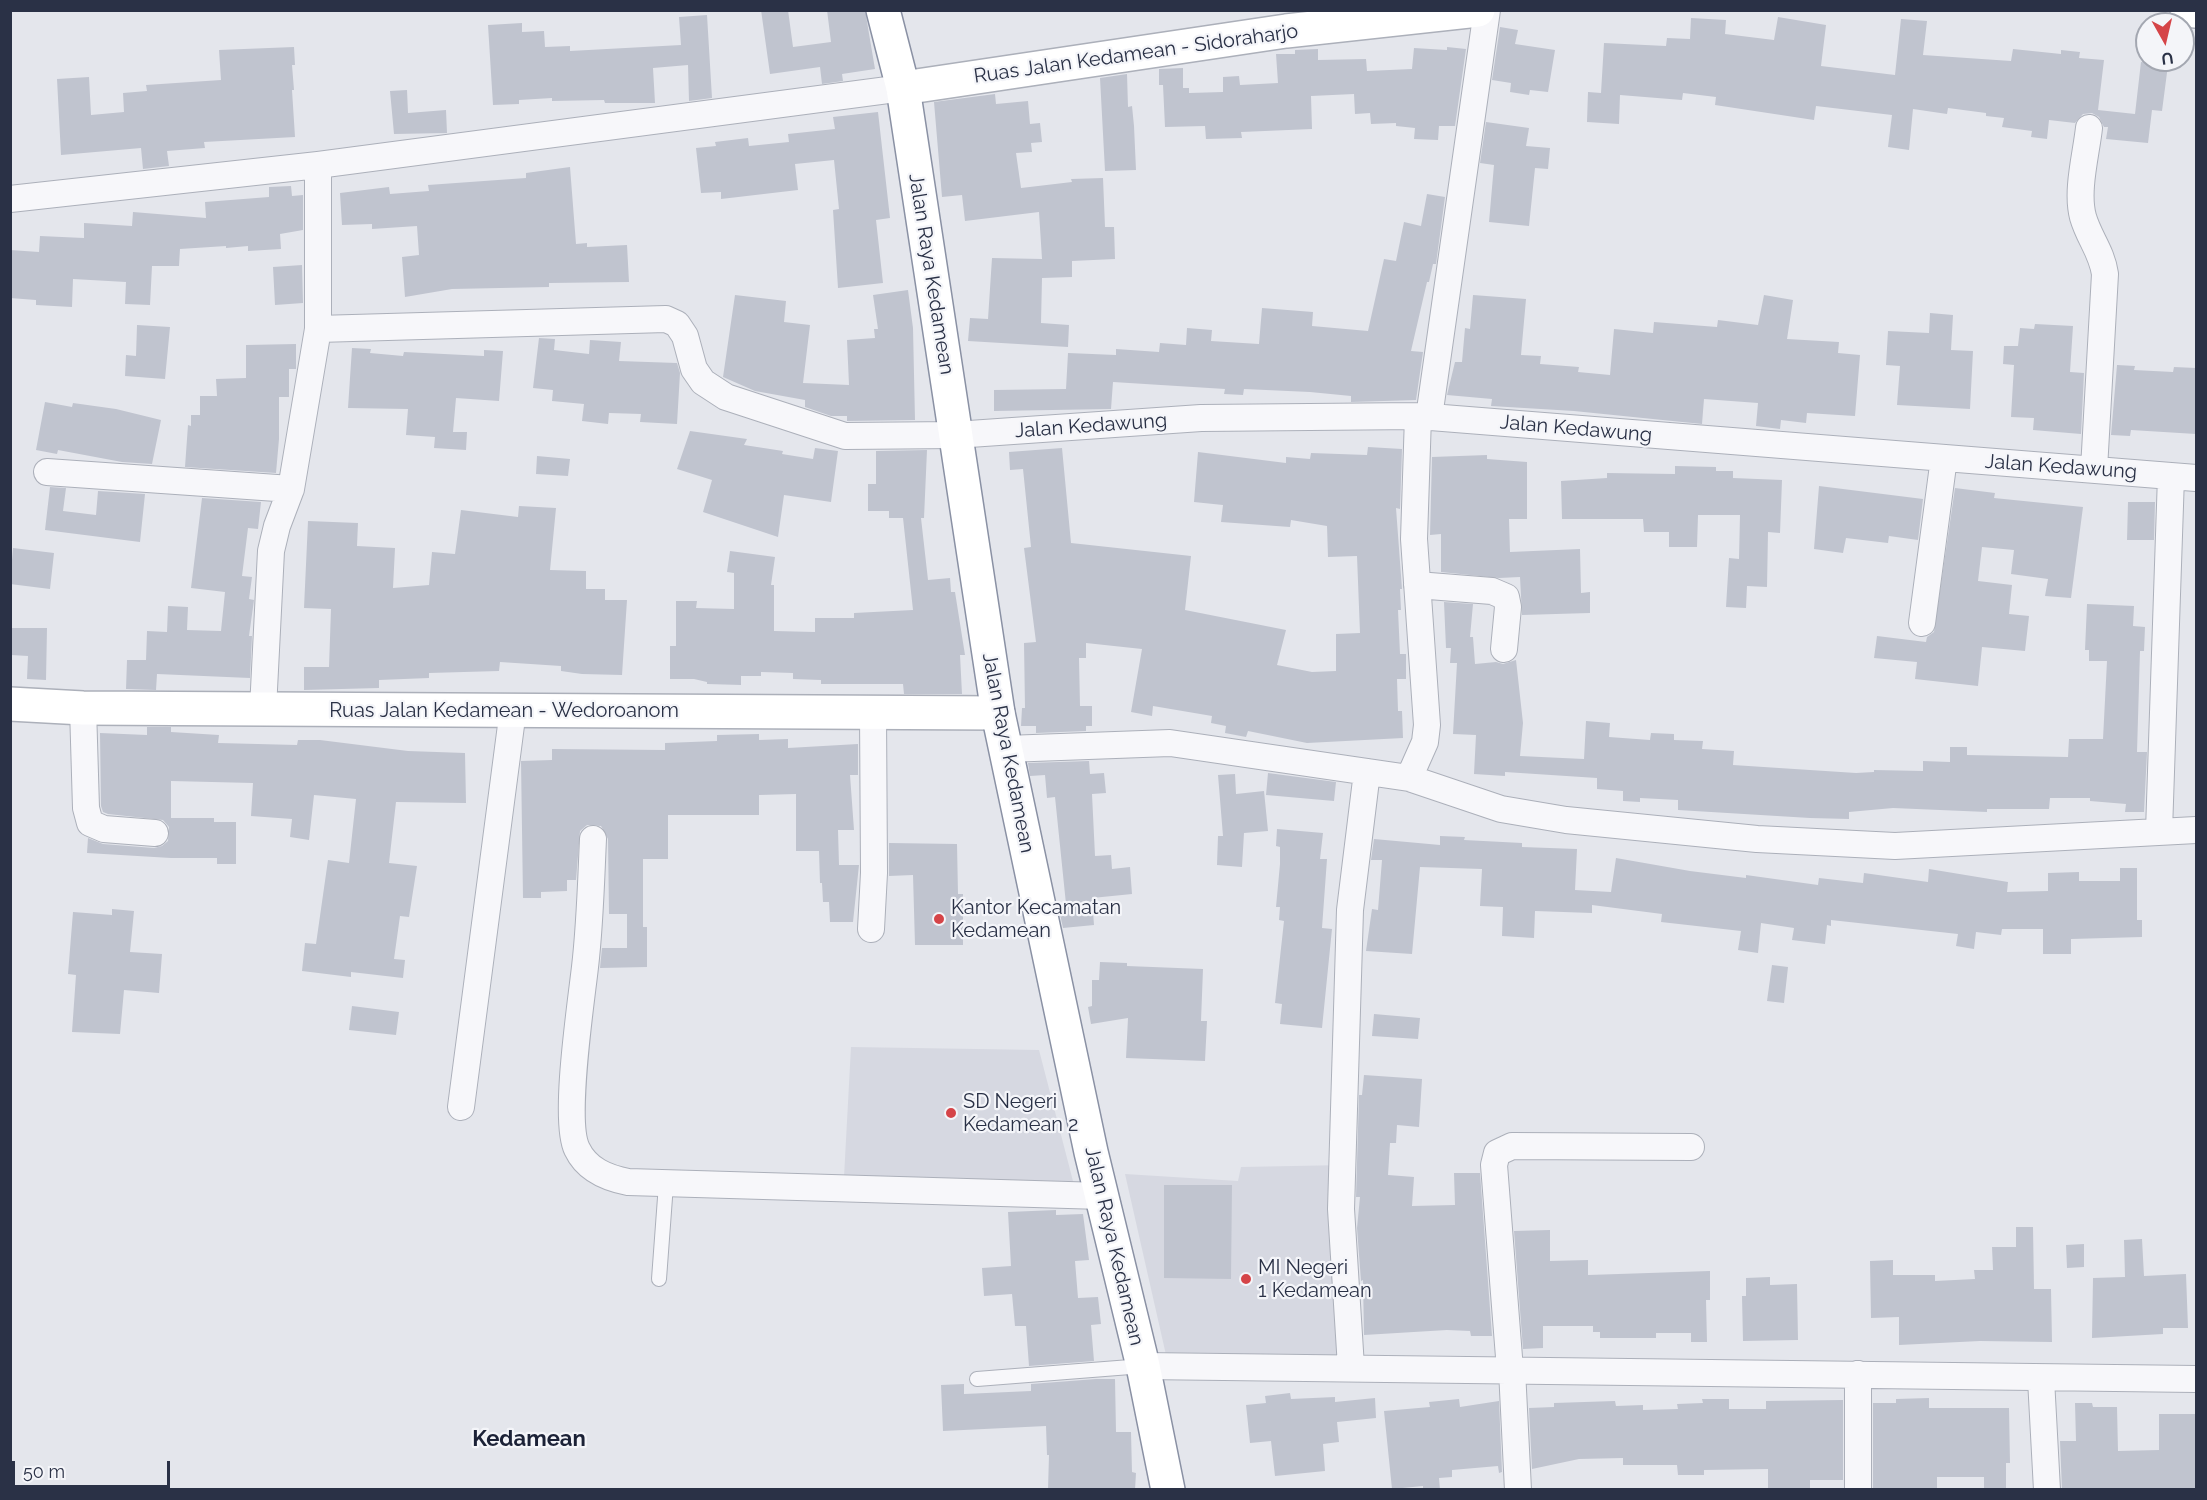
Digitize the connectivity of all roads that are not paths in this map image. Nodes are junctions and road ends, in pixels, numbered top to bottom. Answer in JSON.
{"nodes":[{"id":1,"x":883,"y":10,"type":"edge"},
{"id":2,"x":1478,"y":10,"type":"edge"},
{"id":3,"x":1487,"y":10,"type":"edge"},
{"id":4,"x":2187,"y":10,"type":"edge"},
{"id":5,"x":2196,"y":11,"type":"edge"},
{"id":6,"x":903,"y":88,"type":"junction"},
{"id":7,"x":2089,"y":128,"type":"dead end"},
{"id":8,"x":318,"y":165,"type":"junction"},
{"id":9,"x":10,"y":199,"type":"edge"},
{"id":10,"x":318,"y":329,"type":"junction"},
{"id":11,"x":1424,"y":416,"type":"junction"},
{"id":12,"x":955,"y":435,"type":"junction"},
{"id":13,"x":1944,"y":458,"type":"junction"},
{"id":14,"x":2094,"y":469,"type":"junction"},
{"id":15,"x":47,"y":472,"type":"dead end"},
{"id":16,"x":2171,"y":476,"type":"junction"},
{"id":17,"x":2196,"y":478,"type":"edge"},
{"id":18,"x":291,"y":489,"type":"junction"},
{"id":19,"x":1417,"y":585,"type":"junction"},
{"id":20,"x":1922,"y":623,"type":"dead end"},
{"id":21,"x":1504,"y":649,"type":"dead end"},
{"id":22,"x":10,"y":704,"type":"edge"},
{"id":23,"x":83,"y":708,"type":"junction"},
{"id":24,"x":263,"y":709,"type":"junction"},
{"id":25,"x":513,"y":711,"type":"junction"},
{"id":26,"x":873,"y":712,"type":"junction"},
{"id":27,"x":998,"y":713,"type":"junction"},
{"id":28,"x":1006,"y":749,"type":"junction"},
{"id":29,"x":1367,"y":772,"type":"junction"},
{"id":30,"x":1409,"y":778,"type":"junction"},
{"id":31,"x":2196,"y":830,"type":"edge"},
{"id":32,"x":2159,"y":831,"type":"junction"},
{"id":33,"x":155,"y":833,"type":"dead end"},
{"id":34,"x":593,"y":839,"type":"dead end"},
{"id":35,"x":871,"y":929,"type":"dead end"},
{"id":36,"x":461,"y":1107,"type":"dead end"},
{"id":37,"x":1691,"y":1146,"type":"dead end"},
{"id":38,"x":666,"y":1184,"type":"junction"},
{"id":39,"x":1102,"y":1196,"type":"junction"},
{"id":40,"x":659,"y":1280,"type":"dead end"},
{"id":41,"x":1143,"y":1366,"type":"junction"},
{"id":42,"x":1351,"y":1367,"type":"junction"},
{"id":43,"x":1511,"y":1370,"type":"junction"},
{"id":44,"x":1858,"y":1374,"type":"junction"},
{"id":45,"x":977,"y":1379,"type":"dead end"},
{"id":46,"x":2040,"y":1379,"type":"junction"},
{"id":47,"x":2196,"y":1379,"type":"edge"},
{"id":48,"x":1168,"y":1490,"type":"edge"},
{"id":49,"x":1518,"y":1490,"type":"edge"},
{"id":50,"x":1858,"y":1490,"type":"edge"},
{"id":51,"x":2047,"y":1490,"type":"edge"}],
"edges":[{"from":1,"to":6,"type":"main road","name":"Jalan Raya Kedamean"},
{"from":2,"to":6,"type":"main road","name":"Ruas Jalan Kedamean - Sidoraharjo"},
{"from":3,"to":11,"type":"street"},
{"from":4,"to":5,"type":"main road"},
{"from":6,"to":8,"type":"street"},
{"from":6,"to":12,"type":"main road","name":"Jalan Raya Kedamean"},
{"from":7,"to":14,"type":"street"},
{"from":8,"to":9,"type":"street"},
{"from":8,"to":10,"type":"street"},
{"from":10,"to":12,"type":"street","name":"Jalan Kedawung"},
{"from":10,"to":18,"type":"street"},
{"from":11,"to":12,"type":"street","name":"Jalan Kedawung"},
{"from":11,"to":13,"type":"street","name":"Jalan Kedawung"},
{"from":11,"to":19,"type":"street"},
{"from":12,"to":27,"type":"main road","name":"Jalan Raya Kedamean"},
{"from":13,"to":14,"type":"street","name":"Jalan Kedawung"},
{"from":13,"to":20,"type":"street"},
{"from":14,"to":16,"type":"street","name":"Jalan Kedawung"},
{"from":15,"to":18,"type":"street"},
{"from":16,"to":17,"type":"street","name":"Jalan Kedawung"},
{"from":16,"to":32,"type":"street"},
{"from":18,"to":24,"type":"street"},
{"from":19,"to":21,"type":"street"},
{"from":19,"to":30,"type":"street"},
{"from":22,"to":23,"type":"main road","name":"Ruas Jalan Kedamean - Wedoroanom"},
{"from":23,"to":24,"type":"main road","name":"Ruas Jalan Kedamean - Wedoroanom"},
{"from":23,"to":33,"type":"street"},
{"from":24,"to":25,"type":"main road","name":"Ruas Jalan Kedamean - Wedoroanom"},
{"from":25,"to":26,"type":"main road","name":"Ruas Jalan Kedamean - Wedoroanom"},
{"from":25,"to":36,"type":"street"},
{"from":26,"to":27,"type":"main road","name":"Ruas Jalan Kedamean - Wedoroanom"},
{"from":26,"to":35,"type":"street"},
{"from":27,"to":28,"type":"main road","name":"Jalan Raya Kedamean"},
{"from":28,"to":29,"type":"street"},
{"from":28,"to":39,"type":"main road","name":"Jalan Raya Kedamean"},
{"from":29,"to":30,"type":"street"},
{"from":29,"to":42,"type":"street"},
{"from":30,"to":32,"type":"street"},
{"from":31,"to":32,"type":"street"},
{"from":34,"to":38,"type":"street"},
{"from":37,"to":43,"type":"street"},
{"from":38,"to":39,"type":"street"},
{"from":38,"to":40,"type":"lane"},
{"from":39,"to":41,"type":"main road","name":"Jalan Raya Kedamean"},
{"from":41,"to":42,"type":"street"},
{"from":41,"to":45,"type":"lane"},
{"from":41,"to":48,"type":"main road","name":"Jalan Raya Kedamean"},
{"from":42,"to":43,"type":"street"},
{"from":43,"to":44,"type":"street"},
{"from":43,"to":49,"type":"street"},
{"from":44,"to":46,"type":"street"},
{"from":44,"to":50,"type":"street"},
{"from":46,"to":47,"type":"street"},
{"from":46,"to":51,"type":"street"}]}
